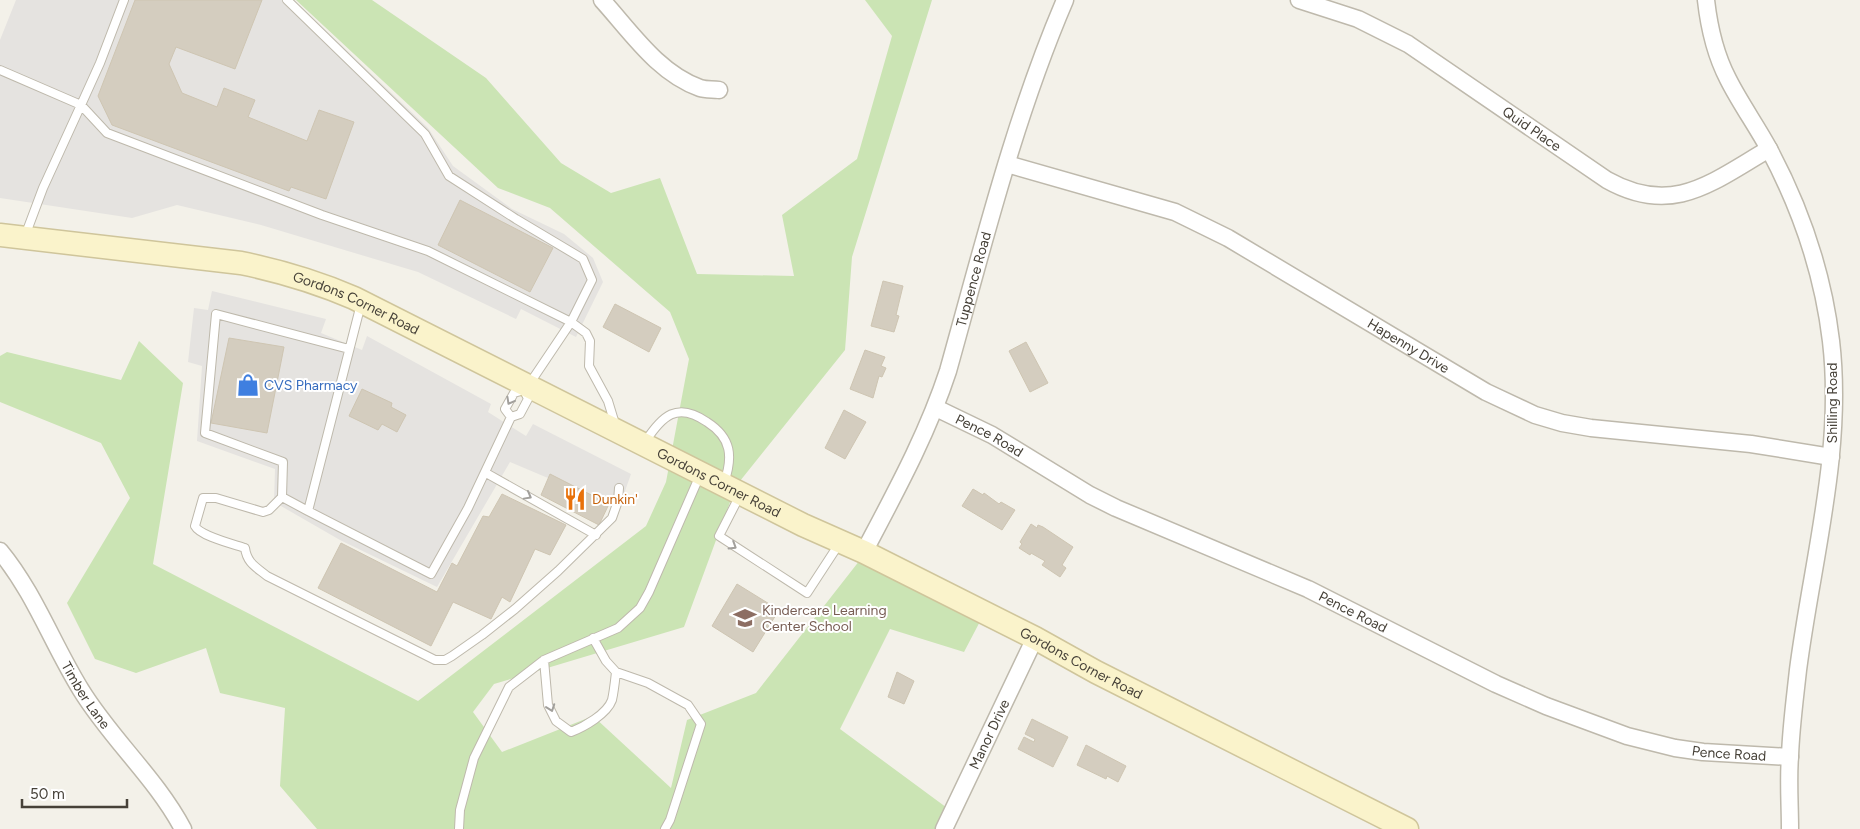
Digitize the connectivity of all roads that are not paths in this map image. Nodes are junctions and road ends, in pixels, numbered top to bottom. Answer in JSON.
{"nodes":[{"id":1,"x":124,"y":0,"type":"edge"},
{"id":2,"x":287,"y":0,"type":"edge"},
{"id":3,"x":602,"y":0,"type":"edge"},
{"id":4,"x":1065,"y":0,"type":"edge"},
{"id":5,"x":1299,"y":0,"type":"edge"},
{"id":6,"x":1706,"y":0,"type":"edge"},
{"id":7,"x":0,"y":70,"type":"edge"},
{"id":8,"x":719,"y":90,"type":"dead end"},
{"id":9,"x":81,"y":105,"type":"junction"},
{"id":10,"x":1769,"y":149,"type":"junction"},
{"id":11,"x":1007,"y":164,"type":"junction"},
{"id":12,"x":0,"y":235,"type":"edge"},
{"id":13,"x":24,"y":238,"type":"junction"},
{"id":14,"x":361,"y":302,"type":"junction"},
{"id":15,"x":571,"y":322,"type":"junction"},
{"id":16,"x":349,"y":349,"type":"junction"},
{"id":17,"x":526,"y":388,"type":"junction"},
{"id":18,"x":936,"y":408,"type":"junction"},
{"id":19,"x":511,"y":417,"type":"junction"},
{"id":20,"x":617,"y":431,"type":"junction"},
{"id":21,"x":644,"y":444,"type":"junction"},
{"id":22,"x":1831,"y":457,"type":"junction"},
{"id":23,"x":486,"y":472,"type":"junction"},
{"id":24,"x":701,"y":473,"type":"junction"},
{"id":25,"x":619,"y":488,"type":"dead end"},
{"id":26,"x":732,"y":489,"type":"junction"},
{"id":27,"x":282,"y":497,"type":"junction"},
{"id":28,"x":308,"y":511,"type":"junction"},
{"id":29,"x":596,"y":535,"type":"junction"},
{"id":30,"x":840,"y":542,"type":"junction"},
{"id":31,"x":0,"y":551,"type":"edge"},
{"id":32,"x":864,"y":552,"type":"junction"},
{"id":33,"x":593,"y":638,"type":"junction"},
{"id":34,"x":1035,"y":638,"type":"junction"},
{"id":35,"x":544,"y":660,"type":"junction"},
{"id":36,"x":616,"y":672,"type":"junction"},
{"id":37,"x":1790,"y":756,"type":"junction"},
{"id":38,"x":183,"y":829,"type":"edge"},
{"id":39,"x":459,"y":829,"type":"edge"},
{"id":40,"x":665,"y":829,"type":"edge"},
{"id":41,"x":944,"y":829,"type":"edge"},
{"id":42,"x":1407,"y":829,"type":"edge"},
{"id":43,"x":1790,"y":829,"type":"edge"}],
"edges":[{"from":1,"to":9,"type":"lane"},
{"from":2,"to":15,"type":"lane"},
{"from":3,"to":8,"type":"street"},
{"from":4,"to":11,"type":"street","name":"Tuppence Road"},
{"from":5,"to":10,"type":"street","name":"Quid Place"},
{"from":6,"to":10,"type":"street","name":"Shilling Road"},
{"from":7,"to":9,"type":"lane"},
{"from":9,"to":13,"type":"lane"},
{"from":9,"to":15,"type":"lane"},
{"from":10,"to":22,"type":"street","name":"Shilling Road"},
{"from":11,"to":18,"type":"street","name":"Tuppence Road"},
{"from":11,"to":22,"type":"street","name":"Hapenny Drive"},
{"from":12,"to":13,"type":"street","name":"Gordons Corner Road"},
{"from":13,"to":14,"type":"street","name":"Gordons Corner Road"},
{"from":14,"to":16,"type":"lane"},
{"from":14,"to":17,"type":"street","name":"Gordons Corner Road"},
{"from":15,"to":17,"type":"lane"},
{"from":15,"to":20,"type":"lane"},
{"from":16,"to":27,"type":"lane"},
{"from":16,"to":28,"type":"lane"},
{"from":17,"to":19,"type":"lane"},
{"from":17,"to":19,"type":"lane","one_way":true},
{"from":17,"to":20,"type":"street","name":"Gordons Corner Road"},
{"from":18,"to":32,"type":"street","name":"Tuppence Road"},
{"from":18,"to":37,"type":"street","name":"Pence Road"},
{"from":19,"to":23,"type":"lane"},
{"from":20,"to":21,"type":"street","name":"Gordons Corner Road"},
{"from":21,"to":24,"type":"street","name":"Gordons Corner Road"},
{"from":21,"to":26,"type":"lane"},
{"from":22,"to":37,"type":"street","name":"Shilling Road"},
{"from":23,"to":28,"type":"lane"},
{"from":23,"to":29,"type":"lane","one_way":true},
{"from":24,"to":26,"type":"street","name":"Gordons Corner Road"},
{"from":24,"to":33,"type":"lane"},
{"from":25,"to":29,"type":"lane"},
{"from":26,"to":30,"type":"street","name":"Gordons Corner Road"},
{"from":26,"to":30,"type":"lane","one_way":true},
{"from":27,"to":28,"type":"lane"},
{"from":27,"to":29,"type":"lane"},
{"from":30,"to":32,"type":"street","name":"Gordons Corner Road"},
{"from":31,"to":38,"type":"street","name":"Timber Lane"},
{"from":32,"to":34,"type":"street","name":"Gordons Corner Road"},
{"from":33,"to":35,"type":"lane"},
{"from":33,"to":36,"type":"lane"},
{"from":34,"to":41,"type":"street","name":"Manor Drive"},
{"from":34,"to":42,"type":"street","name":"Gordons Corner Road"},
{"from":35,"to":36,"type":"lane","one_way":true},
{"from":35,"to":39,"type":"lane"},
{"from":36,"to":40,"type":"lane"},
{"from":37,"to":43,"type":"street","name":"Shilling Road"}]}
